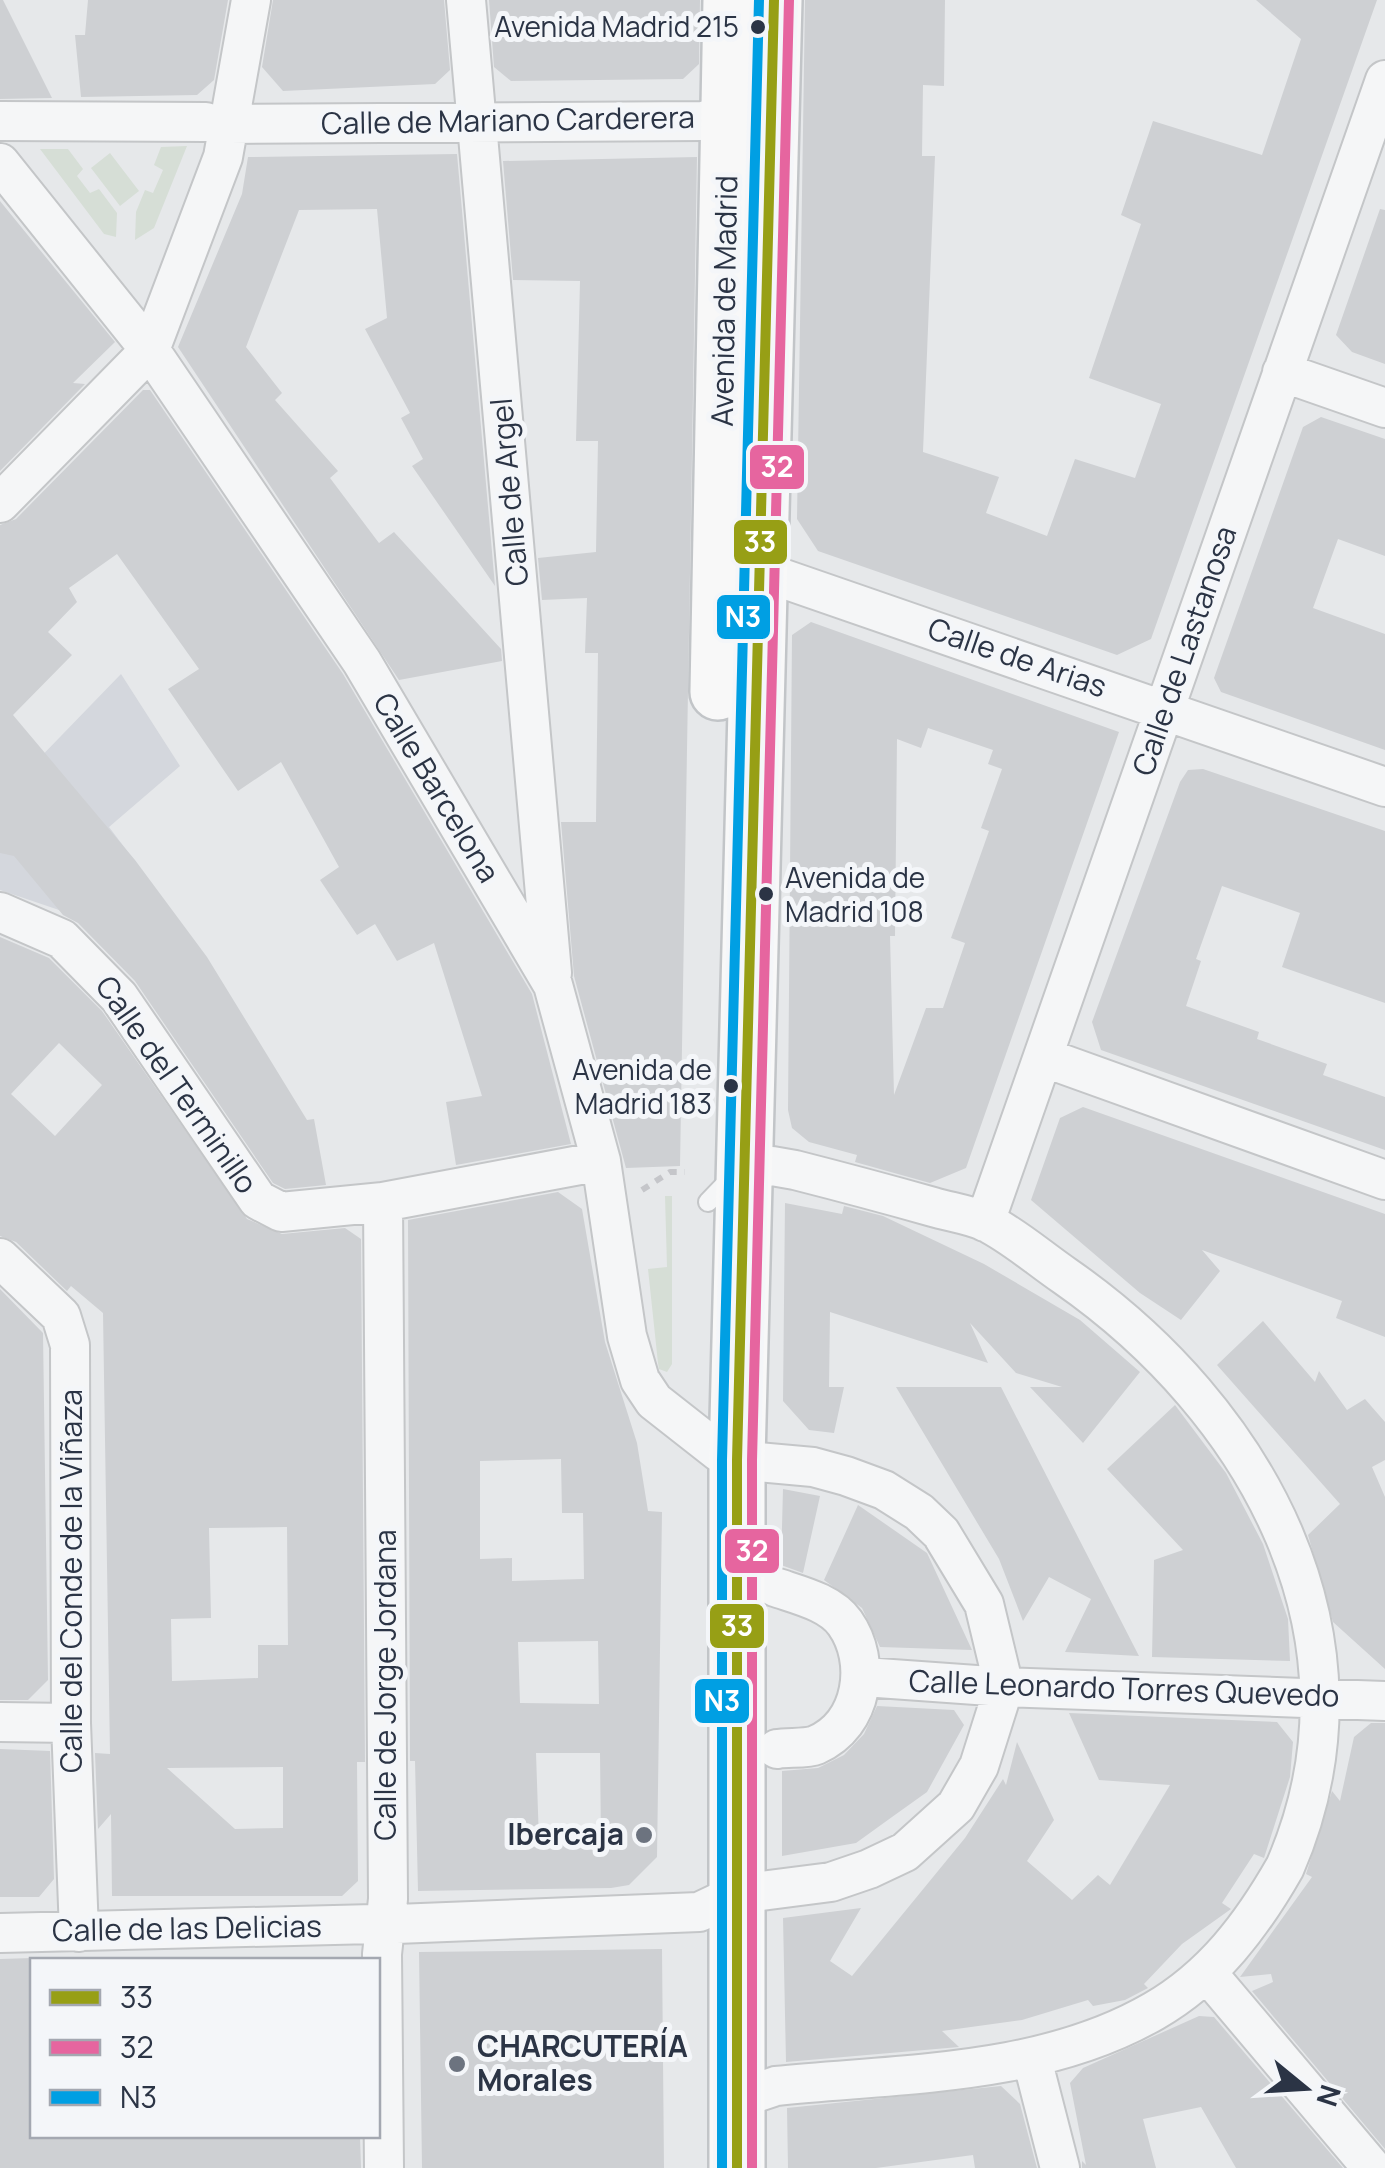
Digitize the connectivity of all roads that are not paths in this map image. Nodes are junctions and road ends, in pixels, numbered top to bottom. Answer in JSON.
{"nodes":[{"id":1,"x":251,"y":0,"type":"edge"},
{"id":2,"x":466,"y":0,"type":"edge"},
{"id":3,"x":731,"y":0,"type":"edge"},
{"id":4,"x":774,"y":0,"type":"edge"},
{"id":5,"x":1385,"y":80,"type":"edge"},
{"id":6,"x":771,"y":82,"type":"junction"},
{"id":7,"x":728,"y":114,"type":"junction"},
{"id":8,"x":0,"y":121,"type":"edge"},
{"id":9,"x":218,"y":123,"type":"junction"},
{"id":10,"x":478,"y":124,"type":"junction"},
{"id":11,"x":0,"y":163,"type":"edge"},
{"id":12,"x":150,"y":350,"type":"junction"},
{"id":13,"x":1282,"y":372,"type":"junction"},
{"id":14,"x":1385,"y":408,"type":"edge"},
{"id":15,"x":0,"y":502,"type":"edge"},
{"id":16,"x":761,"y":570,"type":"junction"},
{"id":17,"x":1166,"y":708,"type":"junction"},
{"id":18,"x":1385,"y":787,"type":"edge"},
{"id":19,"x":0,"y":912,"type":"edge"},
{"id":20,"x":553,"y":985,"type":"junction"},
{"id":21,"x":1043,"y":1057,"type":"junction"},
{"id":22,"x":601,"y":1161,"type":"junction"},
{"id":23,"x":1385,"y":1180,"type":"edge"},
{"id":24,"x":713,"y":1182,"type":"junction"},
{"id":25,"x":383,"y":1202,"type":"junction"},
{"id":26,"x":986,"y":1222,"type":"junction"},
{"id":27,"x":0,"y":1258,"type":"edge"},
{"id":28,"x":719,"y":1450,"type":"junction"},
{"id":29,"x":775,"y":1587,"type":"dead end"},
{"id":30,"x":864,"y":1677,"type":"junction"},
{"id":31,"x":1004,"y":1687,"type":"junction"},
{"id":32,"x":1336,"y":1698,"type":"junction"},
{"id":33,"x":1385,"y":1700,"type":"edge"},
{"id":34,"x":0,"y":1722,"type":"edge"},
{"id":35,"x":71,"y":1723,"type":"junction"},
{"id":36,"x":777,"y":1748,"type":"dead end"},
{"id":37,"x":718,"y":1903,"type":"junction"},
{"id":38,"x":80,"y":1932,"type":"junction"},
{"id":39,"x":0,"y":1933,"type":"edge"},
{"id":40,"x":1208,"y":1974,"type":"junction"},
{"id":41,"x":1032,"y":2059,"type":"junction"},
{"id":42,"x":737,"y":2099,"type":"junction"},
{"id":43,"x":384,"y":2168,"type":"edge"},
{"id":44,"x":700,"y":2168,"type":"edge"},
{"id":45,"x":737,"y":2168,"type":"edge"},
{"id":46,"x":1060,"y":2168,"type":"edge"},
{"id":47,"x":1372,"y":2168,"type":"edge"}],
"edges":[{"from":1,"to":9,"type":"street"},
{"from":2,"to":10,"type":"street","name":"Calle de Argel"},
{"from":3,"to":7,"type":"main road","name":"Avenida de Madrid"},
{"from":4,"to":6,"type":"main road","name":"Avenida de Madrid"},
{"from":5,"to":13,"type":"street","name":"Calle de Lastanosa"},
{"from":6,"to":7,"type":"street","name":"Calle de Mariano Carderera"},
{"from":6,"to":16,"type":"main road","name":"Avenida de Madrid"},
{"from":7,"to":10,"type":"street","name":"Calle de Mariano Carderera"},
{"from":7,"to":24,"type":"main road","name":"Avenida de Madrid"},
{"from":8,"to":9,"type":"street","name":"Calle de Mariano Carderera"},
{"from":9,"to":10,"type":"street","name":"Calle de Mariano Carderera"},
{"from":9,"to":12,"type":"street"},
{"from":10,"to":20,"type":"street","name":"Calle de Argel"},
{"from":11,"to":12,"type":"street","name":"Calle Barcelona"},
{"from":12,"to":15,"type":"street"},
{"from":12,"to":20,"type":"street","name":"Calle Barcelona"},
{"from":13,"to":14,"type":"street"},
{"from":13,"to":17,"type":"street","name":"Calle de Lastanosa"},
{"from":16,"to":17,"type":"street","name":"Calle de Arias"},
{"from":16,"to":24,"type":"main road","name":"Avenida de Madrid"},
{"from":17,"to":18,"type":"street","name":"Calle de Arias"},
{"from":17,"to":21,"type":"street","name":"Calle de Lastanosa"},
{"from":19,"to":25,"type":"street","name":"Calle del Terminillo"},
{"from":20,"to":22,"type":"street","name":"Calle Barcelona"},
{"from":21,"to":23,"type":"street"},
{"from":21,"to":26,"type":"street","name":"Calle de Lastanosa"},
{"from":22,"to":25,"type":"street","name":"Calle del Terminillo"},
{"from":22,"to":28,"type":"street","name":"Calle Barcelona"},
{"from":24,"to":26,"type":"street"},
{"from":24,"to":28,"type":"main road","name":"Avenida de Madrid"},
{"from":25,"to":43,"type":"street","name":"Calle de Jorge Jordana"},
{"from":26,"to":32,"type":"street"},
{"from":27,"to":35,"type":"street","name":"Calle del Conde de la Viñaza"},
{"from":28,"to":31,"type":"street"},
{"from":28,"to":37,"type":"main road","name":"Avenida de Madrid"},
{"from":29,"to":30,"type":"street"},
{"from":30,"to":31,"type":"street","name":"Calle Leonardo Torres Quevedo"},
{"from":30,"to":36,"type":"street"},
{"from":31,"to":32,"type":"street","name":"Calle Leonardo Torres Quevedo"},
{"from":31,"to":37,"type":"street","name":"Calle de las Delicias"},
{"from":32,"to":33,"type":"street","name":"Calle Leonardo Torres Quevedo"},
{"from":32,"to":40,"type":"street"},
{"from":34,"to":35,"type":"street"},
{"from":35,"to":38,"type":"street","name":"Calle del Conde de la Viñaza"},
{"from":37,"to":38,"type":"street","name":"Calle de las Delicias"},
{"from":37,"to":42,"type":"main road","name":"Avenida de Madrid"},
{"from":37,"to":44,"type":"main road","name":"Avenida de Madrid"},
{"from":38,"to":39,"type":"street","name":"Calle de las Delicias"},
{"from":40,"to":41,"type":"street"},
{"from":40,"to":47,"type":"street"},
{"from":41,"to":42,"type":"street"},
{"from":41,"to":46,"type":"street"},
{"from":42,"to":45,"type":"main road","name":"Avenida de Madrid"}]}
